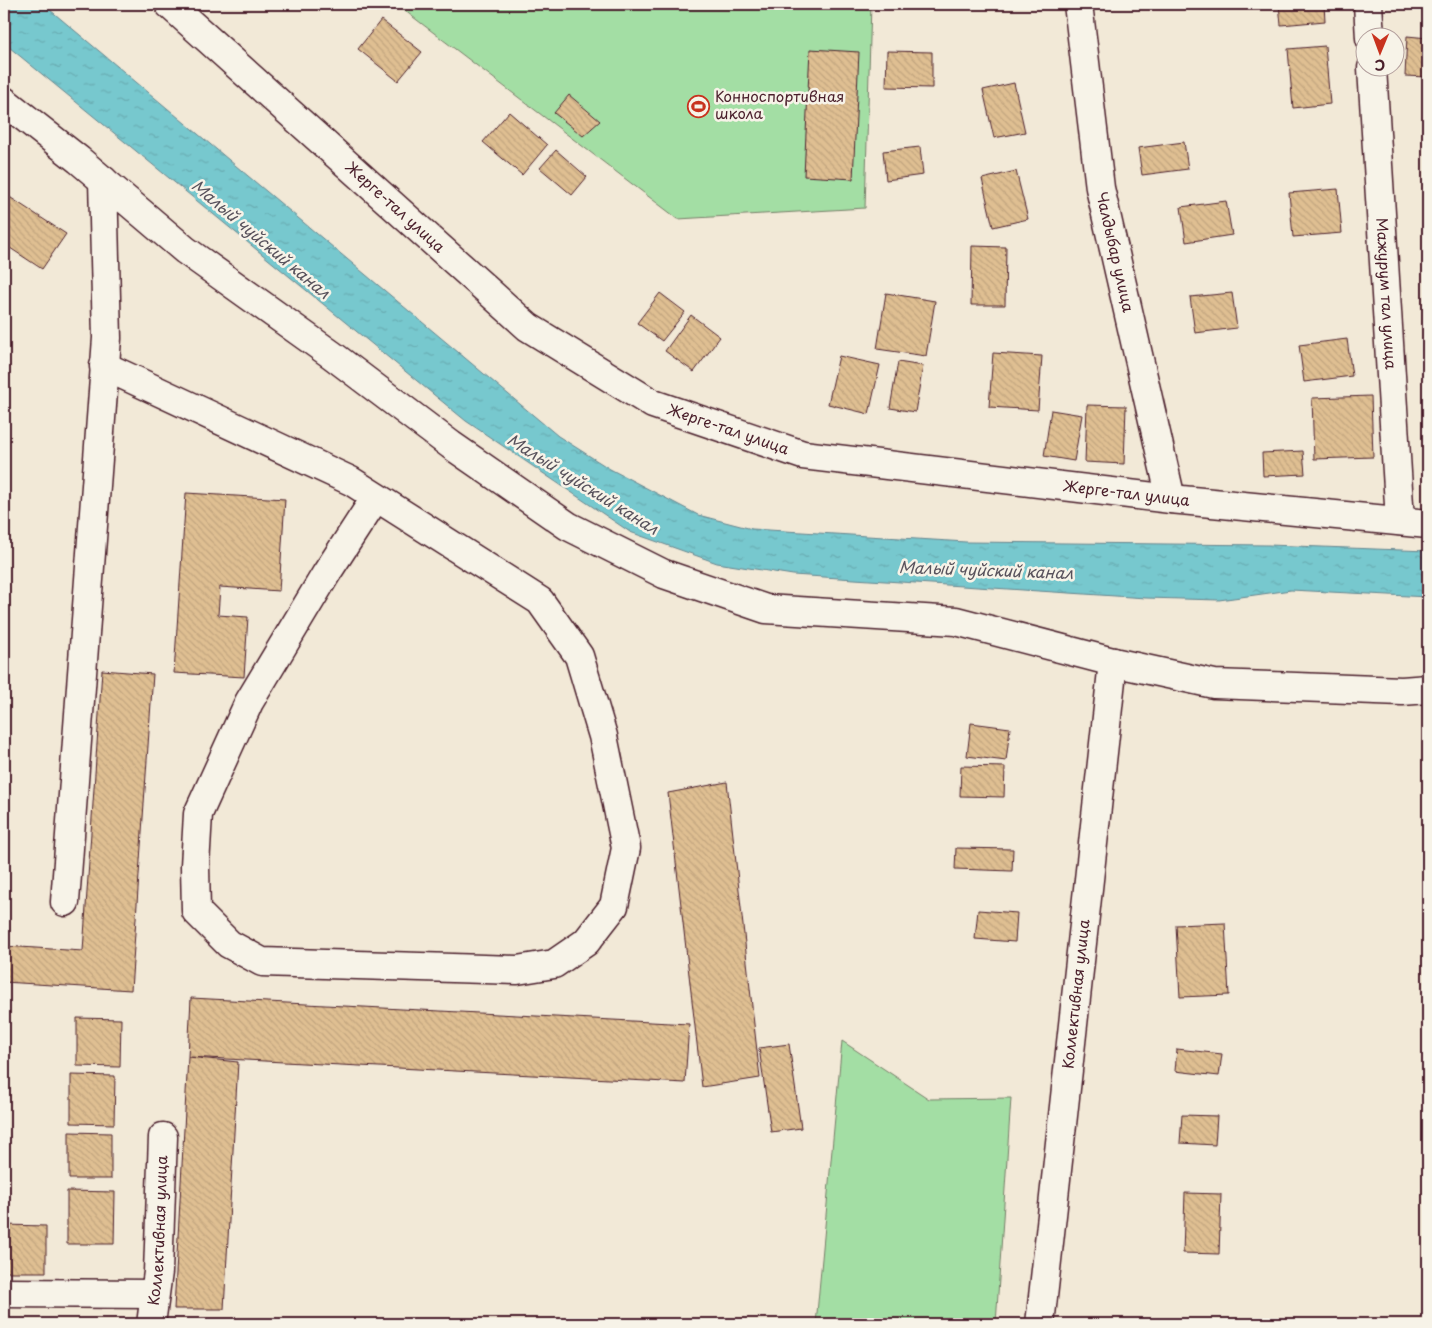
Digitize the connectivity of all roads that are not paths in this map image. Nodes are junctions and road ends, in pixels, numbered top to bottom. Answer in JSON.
{"nodes":[{"id":1,"x":169,"y":4,"type":"edge"},
{"id":2,"x":1078,"y":4,"type":"edge"},
{"id":3,"x":1368,"y":4,"type":"edge"},
{"id":4,"x":1369,"y":28,"type":"edge"},
{"id":5,"x":1373,"y":78,"type":"edge"},
{"id":6,"x":4,"y":101,"type":"edge"},
{"id":7,"x":103,"y":180,"type":"junction"},
{"id":8,"x":104,"y":366,"type":"junction"},
{"id":9,"x":376,"y":497,"type":"junction"},
{"id":10,"x":1171,"y":499,"type":"junction"},
{"id":11,"x":1400,"y":521,"type":"junction"},
{"id":12,"x":1428,"y":524,"type":"edge"},
{"id":13,"x":1113,"y":662,"type":"junction"},
{"id":14,"x":1428,"y":689,"type":"edge"},
{"id":15,"x":65,"y":902,"type":"dead end"},
{"id":16,"x":163,"y":1137,"type":"dead end"},
{"id":17,"x":4,"y":1293,"type":"edge"},
{"id":18,"x":154,"y":1294,"type":"junction"},
{"id":19,"x":151,"y":1324,"type":"edge"},
{"id":20,"x":1040,"y":1324,"type":"edge"}],
"edges":[{"from":1,"to":10,"type":"street","name":"Жерге-тал улица"},
{"from":2,"to":10,"type":"street","name":"Чалдыбар улица"},
{"from":3,"to":4,"type":"street"},
{"from":5,"to":11,"type":"street","name":"Мажурум тал улица"},
{"from":6,"to":7,"type":"street"},
{"from":7,"to":8,"type":"street"},
{"from":7,"to":13,"type":"street"},
{"from":8,"to":9,"type":"street"},
{"from":8,"to":15,"type":"street"},
{"from":9,"to":9,"type":"street"},
{"from":10,"to":11,"type":"street","name":"Жерге-тал улица"},
{"from":11,"to":12,"type":"street","name":"Жерге-тал улица"},
{"from":13,"to":14,"type":"street"},
{"from":13,"to":20,"type":"street","name":"Коллективная улица"},
{"from":16,"to":18,"type":"street","name":"Коллективная улица"},
{"from":17,"to":18,"type":"street"},
{"from":18,"to":19,"type":"street","name":"Коллективная улица"}]}
